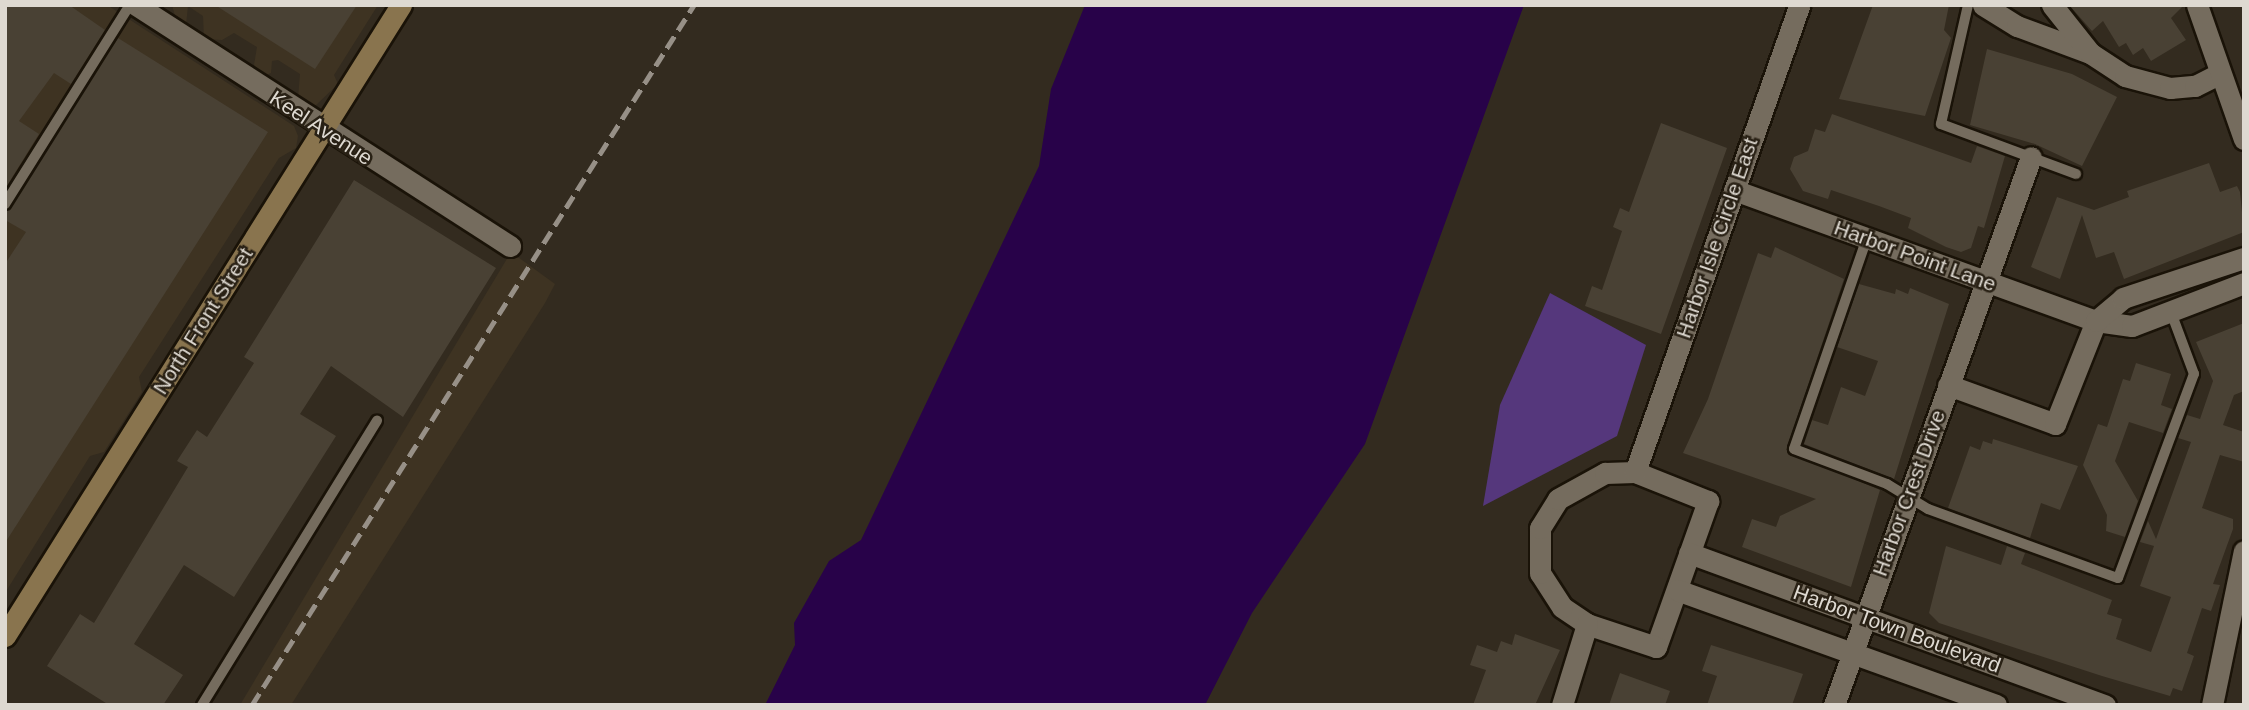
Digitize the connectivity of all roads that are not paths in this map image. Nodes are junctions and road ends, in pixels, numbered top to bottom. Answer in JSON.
{"nodes":[{"id":1,"x":130,"y":5,"type":"edge"},
{"id":2,"x":136,"y":5,"type":"edge"},
{"id":3,"x":401,"y":5,"type":"edge"},
{"id":4,"x":1799,"y":5,"type":"edge"},
{"id":5,"x":1968,"y":5,"type":"edge"},
{"id":6,"x":1983,"y":5,"type":"edge"},
{"id":7,"x":2052,"y":5,"type":"edge"},
{"id":8,"x":2197,"y":5,"type":"edge"},
{"id":9,"x":2090,"y":53,"type":"junction"},
{"id":10,"x":2220,"y":73,"type":"junction"},
{"id":11,"x":323,"y":131,"type":"junction"},
{"id":12,"x":2244,"y":139,"type":"edge"},
{"id":13,"x":2031,"y":157,"type":"junction"},
{"id":14,"x":2076,"y":174,"type":"dead end"},
{"id":15,"x":1734,"y":190,"type":"junction"},
{"id":16,"x":5,"y":204,"type":"edge"},
{"id":17,"x":1867,"y":238,"type":"junction"},
{"id":18,"x":510,"y":246,"type":"dead end"},
{"id":19,"x":2244,"y":258,"type":"edge"},
{"id":20,"x":1987,"y":283,"type":"junction"},
{"id":21,"x":2244,"y":284,"type":"edge"},
{"id":22,"x":2171,"y":312,"type":"junction"},
{"id":23,"x":2096,"y":321,"type":"junction"},
{"id":24,"x":1948,"y":385,"type":"junction"},
{"id":25,"x":377,"y":421,"type":"dead end"},
{"id":26,"x":1634,"y":471,"type":"junction"},
{"id":27,"x":1908,"y":497,"type":"junction"},
{"id":28,"x":2244,"y":551,"type":"edge"},
{"id":29,"x":1689,"y":553,"type":"junction"},
{"id":30,"x":1677,"y":590,"type":"junction"},
{"id":31,"x":1864,"y":617,"type":"junction"},
{"id":32,"x":1587,"y":624,"type":"junction"},
{"id":33,"x":5,"y":636,"type":"edge"},
{"id":34,"x":1852,"y":653,"type":"junction"},
{"id":35,"x":202,"y":705,"type":"edge"},
{"id":36,"x":1562,"y":705,"type":"edge"},
{"id":37,"x":1834,"y":705,"type":"edge"},
{"id":38,"x":1996,"y":705,"type":"edge"},
{"id":39,"x":2105,"y":705,"type":"edge"},
{"id":40,"x":2212,"y":705,"type":"edge"}],
"edges":[{"from":1,"to":16,"type":"lane"},
{"from":2,"to":11,"type":"street","name":"Keel Avenue"},
{"from":3,"to":11,"type":"street","name":"North Front Street"},
{"from":4,"to":15,"type":"street","name":"Harbor Isle Circle East"},
{"from":5,"to":13,"type":"lane"},
{"from":6,"to":9,"type":"street"},
{"from":7,"to":9,"type":"street"},
{"from":8,"to":10,"type":"street"},
{"from":9,"to":10,"type":"street"},
{"from":10,"to":12,"type":"street"},
{"from":11,"to":18,"type":"street","name":"Keel Avenue"},
{"from":11,"to":33,"type":"street","name":"North Front Street"},
{"from":13,"to":14,"type":"lane"},
{"from":13,"to":20,"type":"street","name":"Harbor Crest Drive"},
{"from":15,"to":17,"type":"street","name":"Harbor Point Lane"},
{"from":15,"to":26,"type":"street","name":"Harbor Isle Circle East"},
{"from":17,"to":20,"type":"street","name":"Harbor Point Lane"},
{"from":17,"to":27,"type":"lane"},
{"from":19,"to":23,"type":"street"},
{"from":20,"to":23,"type":"street","name":"Harbor Point Lane"},
{"from":20,"to":24,"type":"street","name":"Harbor Crest Drive"},
{"from":21,"to":22,"type":"street","name":"Harbor Point Lane"},
{"from":22,"to":23,"type":"street","name":"Harbor Point Lane"},
{"from":22,"to":27,"type":"lane"},
{"from":23,"to":24,"type":"street"},
{"from":24,"to":27,"type":"street","name":"Harbor Crest Drive"},
{"from":25,"to":35,"type":"lane"},
{"from":26,"to":29,"type":"street"},
{"from":26,"to":32,"type":"street"},
{"from":27,"to":31,"type":"street","name":"Harbor Crest Drive"},
{"from":28,"to":40,"type":"street"},
{"from":29,"to":30,"type":"street"},
{"from":29,"to":31,"type":"street","name":"Harbor Town Boulevard"},
{"from":30,"to":32,"type":"street"},
{"from":30,"to":34,"type":"street","name":"Harbor Town Boulevard"},
{"from":31,"to":34,"type":"street","name":"Harbor Crest Drive"},
{"from":31,"to":39,"type":"street","name":"Harbor Town Boulevard"},
{"from":32,"to":36,"type":"street"},
{"from":34,"to":37,"type":"street","name":"Harbor Crest Drive"},
{"from":34,"to":38,"type":"street","name":"Harbor Town Boulevard"}]}
